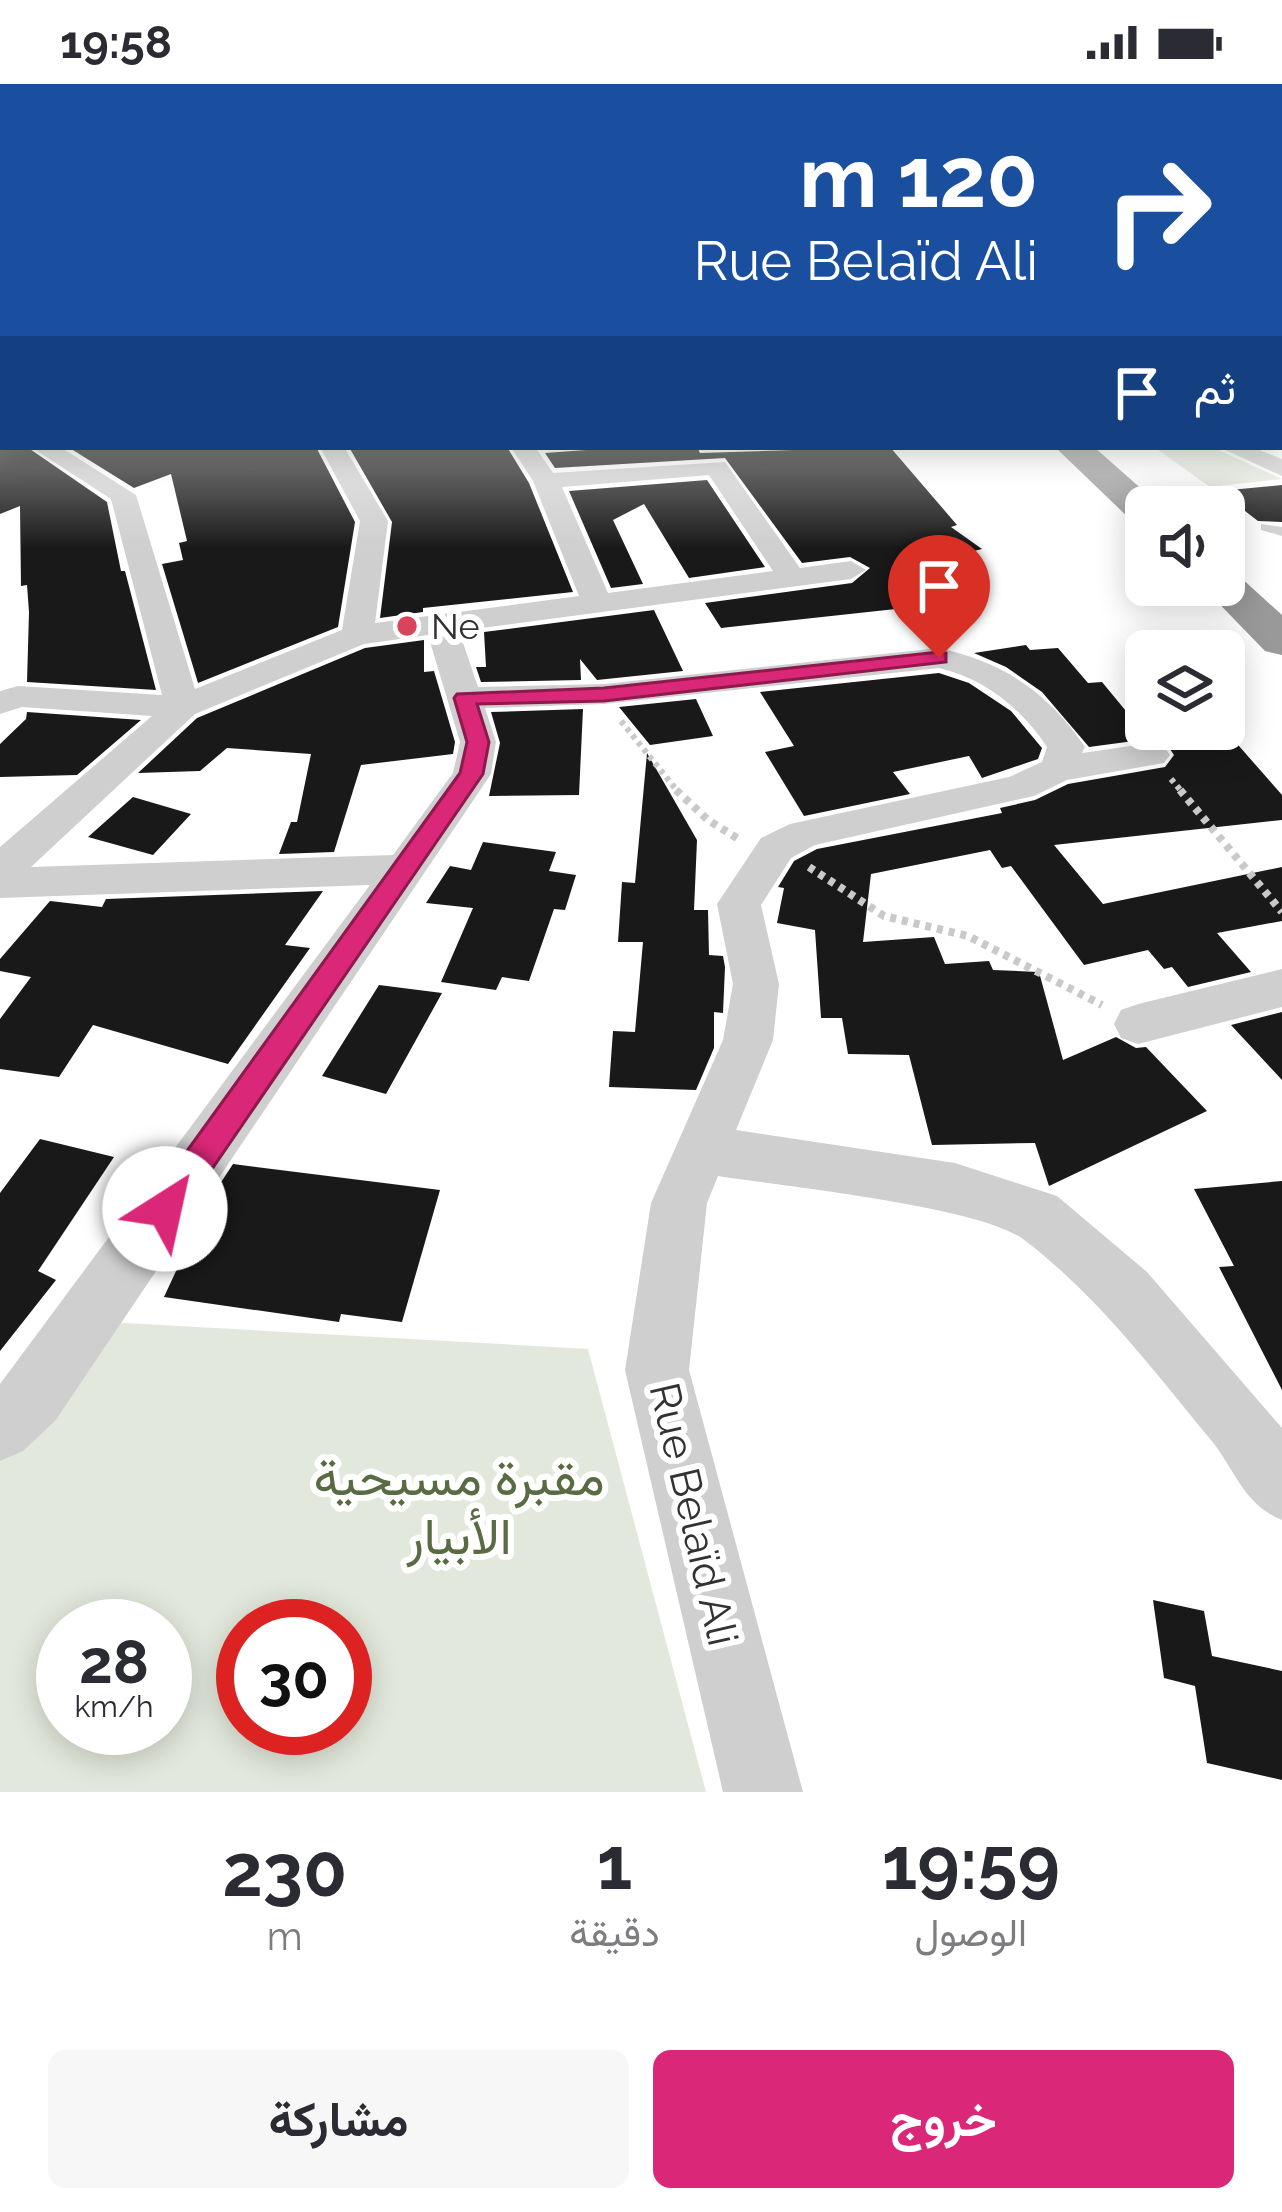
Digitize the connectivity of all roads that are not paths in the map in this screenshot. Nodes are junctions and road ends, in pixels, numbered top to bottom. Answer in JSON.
{"nodes":[{"id":1,"x":48,"y":450,"type":"edge"},
{"id":2,"x":334,"y":450,"type":"edge"},
{"id":3,"x":525,"y":450,"type":"edge"},
{"id":4,"x":1076,"y":450,"type":"edge"},
{"id":5,"x":1112,"y":450,"type":"edge"},
{"id":6,"x":1238,"y":450,"type":"edge"},
{"id":7,"x":1282,"y":468,"type":"edge"},
{"id":8,"x":546,"y":482,"type":"junction"},
{"id":9,"x":1153,"y":486,"type":"edge"},
{"id":10,"x":1125,"y":493,"type":"edge"},
{"id":11,"x":851,"y":570,"type":"dead end"},
{"id":12,"x":792,"y":578,"type":"junction"},
{"id":13,"x":1245,"y":579,"type":"edge"},
{"id":14,"x":598,"y":604,"type":"junction"},
{"id":15,"x":1267,"y":609,"type":"edge"},
{"id":16,"x":441,"y":626,"type":"junction"},
{"id":17,"x":357,"y":635,"type":"junction"},
{"id":18,"x":464,"y":698,"type":"junction"},
{"id":19,"x":0,"y":704,"type":"edge"},
{"id":20,"x":183,"y":707,"type":"junction"},
{"id":21,"x":1151,"y":755,"type":"road end"},
{"id":22,"x":1058,"y":769,"type":"junction"},
{"id":23,"x":404,"y":868,"type":"junction"},
{"id":24,"x":0,"y":871,"type":"edge"},
{"id":25,"x":0,"y":883,"type":"edge"},
{"id":26,"x":1282,"y":988,"type":"edge"},
{"id":27,"x":1138,"y":1024,"type":"road end"},
{"id":28,"x":701,"y":1149,"type":"junction"},
{"id":29,"x":0,"y":1428,"type":"edge"},
{"id":30,"x":1282,"y":1486,"type":"edge"},
{"id":31,"x":763,"y":1792,"type":"edge"}],
"edges":[{"from":1,"to":20,"type":"street"},
{"from":2,"to":17,"type":"street"},
{"from":3,"to":8,"type":"street"},
{"from":4,"to":10,"type":"highway"},
{"from":5,"to":9,"type":"highway"},
{"from":6,"to":7,"type":"street"},
{"from":8,"to":12,"type":"street"},
{"from":8,"to":14,"type":"street"},
{"from":11,"to":12,"type":"street"},
{"from":12,"to":14,"type":"street"},
{"from":13,"to":15,"type":"highway"},
{"from":14,"to":16,"type":"street"},
{"from":16,"to":17,"type":"street"},
{"from":16,"to":18,"type":"street"},
{"from":17,"to":20,"type":"street"},
{"from":18,"to":22,"type":"street"},
{"from":18,"to":23,"type":"street"},
{"from":19,"to":20,"type":"street"},
{"from":20,"to":24,"type":"street"},
{"from":21,"to":22,"type":"street"},
{"from":22,"to":28,"type":"street","name":"Rue Belaïd Ali"},
{"from":23,"to":25,"type":"street"},
{"from":23,"to":29,"type":"street"},
{"from":26,"to":27,"type":"street"},
{"from":28,"to":30,"type":"street"},
{"from":28,"to":31,"type":"street","name":"Rue Belaïd Ali"}]}
